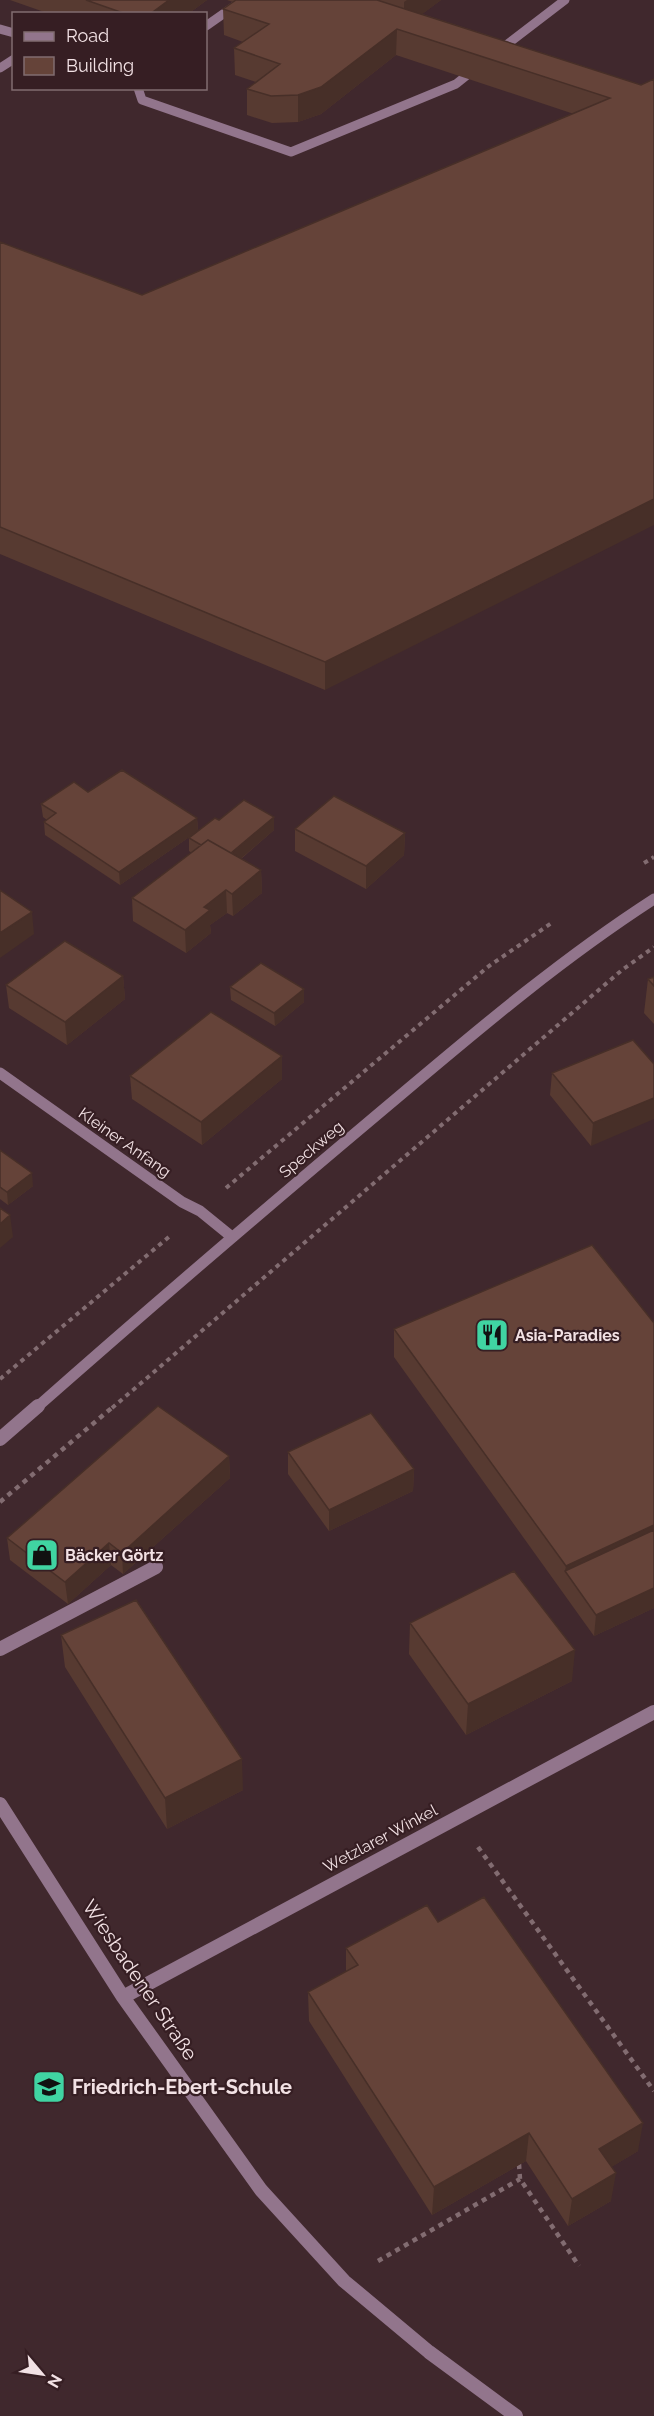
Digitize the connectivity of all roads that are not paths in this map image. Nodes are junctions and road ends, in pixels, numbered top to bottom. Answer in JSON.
{"nodes":[{"id":1,"x":243,"y":0,"type":"edge"},
{"id":2,"x":565,"y":0,"type":"edge"},
{"id":3,"x":207,"y":25,"type":"edge"},
{"id":4,"x":492,"y":56,"type":"edge"},
{"id":5,"x":483,"y":63,"type":"edge"},
{"id":6,"x":139,"y":90,"type":"edge"},
{"id":7,"x":654,"y":899,"type":"edge"},
{"id":8,"x":0,"y":1073,"type":"edge"},
{"id":9,"x":232,"y":1237,"type":"junction"},
{"id":10,"x":0,"y":1439,"type":"edge"},
{"id":11,"x":156,"y":1567,"type":"dead end"},
{"id":12,"x":0,"y":1648,"type":"edge"},
{"id":13,"x":654,"y":1712,"type":"edge"},
{"id":14,"x":0,"y":1804,"type":"edge"},
{"id":15,"x":123,"y":1997,"type":"junction"},
{"id":16,"x":516,"y":2416,"type":"edge"}],
"edges":[{"from":1,"to":3,"type":"street"},
{"from":2,"to":4,"type":"street"},
{"from":5,"to":6,"type":"street"},
{"from":7,"to":9,"type":"street","name":"Speckweg"},
{"from":8,"to":9,"type":"street","name":"Kleiner Anfang"},
{"from":9,"to":10,"type":"street","name":"Speckweg"},
{"from":11,"to":12,"type":"street"},
{"from":13,"to":15,"type":"street","name":"Wetzlarer Winkel"},
{"from":14,"to":15,"type":"street","name":"Wiesbadener Straße"},
{"from":15,"to":16,"type":"street","name":"Wiesbadener Straße"}]}
